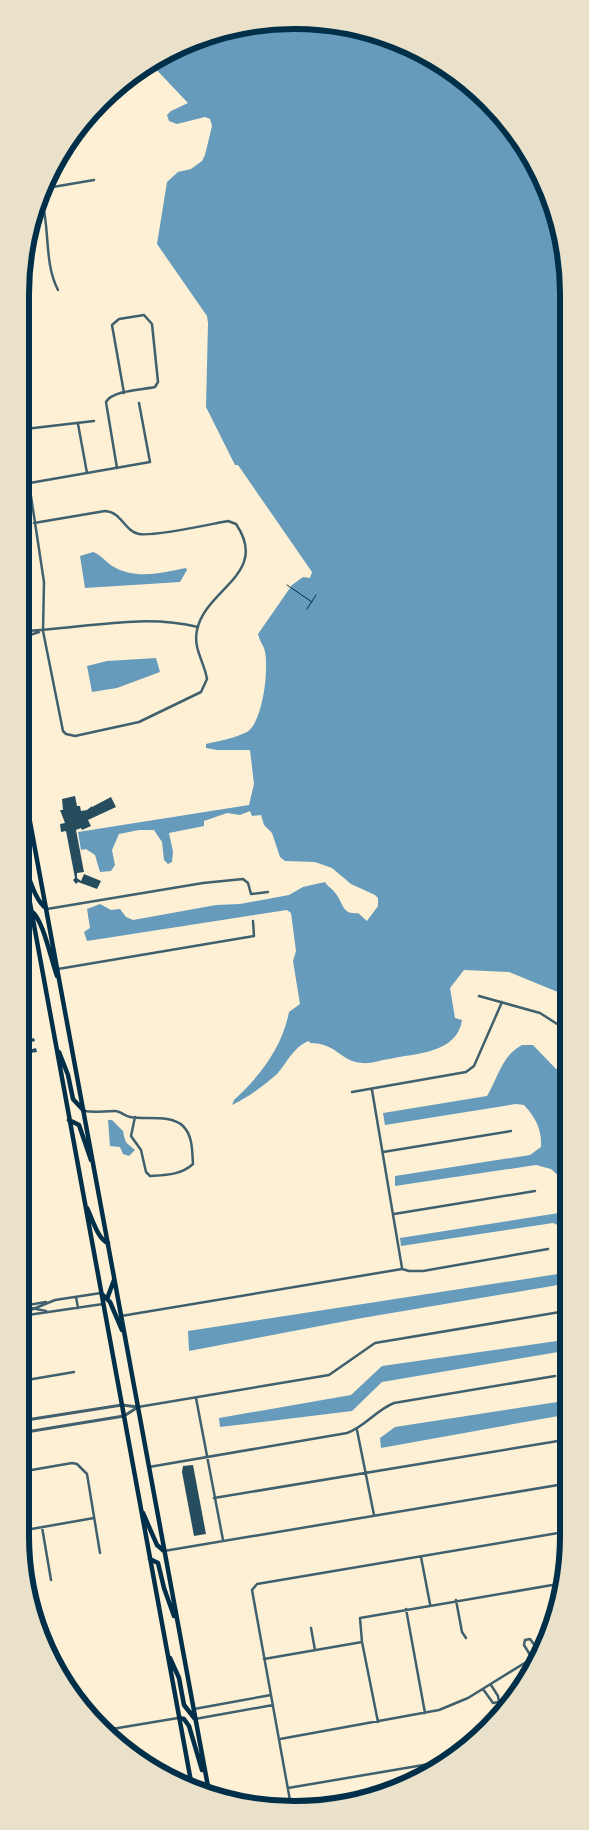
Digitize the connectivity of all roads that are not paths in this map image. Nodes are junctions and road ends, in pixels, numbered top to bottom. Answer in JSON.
{"nodes":[{"id":1,"x":94,"y":180,"type":"dead end"},
{"id":2,"x":52,"y":187,"type":"edge"},
{"id":3,"x":43,"y":208,"type":"edge"},
{"id":4,"x":58,"y":290,"type":"dead end"},
{"id":5,"x":124,"y":393,"type":"junction"},
{"id":6,"x":138,"y":403,"type":"dead end"},
{"id":7,"x":94,"y":420,"type":"dead end"},
{"id":8,"x":78,"y":424,"type":"junction"},
{"id":9,"x":29,"y":429,"type":"edge"},
{"id":10,"x":117,"y":468,"type":"junction"},
{"id":11,"x":87,"y":473,"type":"junction"},
{"id":12,"x":29,"y":483,"type":"edge"},
{"id":13,"x":29,"y":498,"type":"edge"},
{"id":14,"x":34,"y":523,"type":"junction"},
{"id":15,"x":198,"y":627,"type":"junction"},
{"id":16,"x":29,"y":631,"type":"edge"},
{"id":17,"x":43,"y":631,"type":"junction"},
{"id":18,"x":29,"y":635,"type":"edge"},
{"id":19,"x":29,"y":815,"type":"edge"},
{"id":20,"x":29,"y":822,"type":"edge"},
{"id":21,"x":32,"y":829,"type":"junction"},
{"id":22,"x":29,"y":876,"type":"edge"},
{"id":23,"x":268,"y":892,"type":"dead end"},
{"id":24,"x":29,"y":899,"type":"edge"},
{"id":25,"x":47,"y":909,"type":"junction"},
{"id":26,"x":31,"y":911,"type":"junction"},
{"id":27,"x":254,"y":921,"type":"dead end"},
{"id":28,"x":58,"y":969,"type":"junction"},
{"id":29,"x":61,"y":989,"type":"junction"},
{"id":30,"x":479,"y":996,"type":"dead end"},
{"id":31,"x":502,"y":1002,"type":"junction"},
{"id":32,"x":560,"y":1025,"type":"edge"},
{"id":33,"x":55,"y":1041,"type":"junction"},
{"id":34,"x":372,"y":1090,"type":"junction"},
{"id":35,"x":352,"y":1092,"type":"dead end"},
{"id":36,"x":84,"y":1111,"type":"junction"},
{"id":37,"x":135,"y":1117,"type":"junction"},
{"id":38,"x":69,"y":1120,"type":"junction"},
{"id":39,"x":511,"y":1131,"type":"dead end"},
{"id":40,"x":383,"y":1152,"type":"junction"},
{"id":41,"x":94,"y":1168,"type":"junction"},
{"id":42,"x":535,"y":1191,"type":"dead end"},
{"id":43,"x":85,"y":1204,"type":"junction"},
{"id":44,"x":394,"y":1214,"type":"junction"},
{"id":45,"x":108,"y":1243,"type":"junction"},
{"id":46,"x":548,"y":1250,"type":"dead end"},
{"id":47,"x":402,"y":1269,"type":"junction"},
{"id":48,"x":115,"y":1279,"type":"junction"},
{"id":49,"x":101,"y":1293,"type":"junction"},
{"id":50,"x":76,"y":1297,"type":"junction"},
{"id":51,"x":107,"y":1298,"type":"junction"},
{"id":52,"x":55,"y":1300,"type":"junction"},
{"id":53,"x":103,"y":1304,"type":"junction"},
{"id":54,"x":29,"y":1305,"type":"edge"},
{"id":55,"x":29,"y":1308,"type":"edge"},
{"id":56,"x":78,"y":1308,"type":"junction"},
{"id":57,"x":32,"y":1309,"type":"junction"},
{"id":58,"x":29,"y":1311,"type":"edge"},
{"id":59,"x":56,"y":1311,"type":"junction"},
{"id":60,"x":560,"y":1312,"type":"dead end"},
{"id":61,"x":29,"y":1314,"type":"edge"},
{"id":62,"x":121,"y":1316,"type":"junction"},
{"id":63,"x":125,"y":1336,"type":"junction"},
{"id":64,"x":74,"y":1372,"type":"dead end"},
{"id":65,"x":555,"y":1376,"type":"dead end"},
{"id":66,"x":29,"y":1380,"type":"edge"},
{"id":67,"x":196,"y":1398,"type":"junction"},
{"id":68,"x":122,"y":1405,"type":"junction"},
{"id":69,"x":138,"y":1407,"type":"junction"},
{"id":70,"x":124,"y":1416,"type":"junction"},
{"id":71,"x":29,"y":1420,"type":"edge"},
{"id":72,"x":357,"y":1430,"type":"junction"},
{"id":73,"x":29,"y":1432,"type":"edge"},
{"id":74,"x":560,"y":1441,"type":"edge"},
{"id":75,"x":207,"y":1457,"type":"junction"},
{"id":76,"x":149,"y":1467,"type":"junction"},
{"id":77,"x":29,"y":1470,"type":"edge"},
{"id":78,"x":366,"y":1474,"type":"junction"},
{"id":79,"x":560,"y":1485,"type":"edge"},
{"id":80,"x":214,"y":1498,"type":"junction"},
{"id":81,"x":141,"y":1509,"type":"junction"},
{"id":82,"x":374,"y":1516,"type":"junction"},
{"id":83,"x":94,"y":1518,"type":"junction"},
{"id":84,"x":42,"y":1527,"type":"junction"},
{"id":85,"x":29,"y":1530,"type":"edge"},
{"id":86,"x":560,"y":1533,"type":"edge"},
{"id":87,"x":223,"y":1540,"type":"junction"},
{"id":88,"x":164,"y":1551,"type":"junction"},
{"id":89,"x":100,"y":1553,"type":"dead end"},
{"id":90,"x":421,"y":1556,"type":"junction"},
{"id":91,"x":150,"y":1559,"type":"junction"},
{"id":92,"x":51,"y":1580,"type":"dead end"},
{"id":93,"x":555,"y":1584,"type":"edge"},
{"id":94,"x":456,"y":1600,"type":"junction"},
{"id":95,"x":430,"y":1604,"type":"junction"},
{"id":96,"x":406,"y":1609,"type":"junction"},
{"id":97,"x":178,"y":1626,"type":"junction"},
{"id":98,"x":311,"y":1628,"type":"dead end"},
{"id":99,"x":466,"y":1638,"type":"dead end"},
{"id":100,"x":362,"y":1642,"type":"junction"},
{"id":101,"x":536,"y":1647,"type":"edge"},
{"id":102,"x":167,"y":1649,"type":"junction"},
{"id":103,"x":315,"y":1650,"type":"junction"},
{"id":104,"x":531,"y":1657,"type":"edge"},
{"id":105,"x":264,"y":1659,"type":"junction"},
{"id":106,"x":529,"y":1660,"type":"edge"},
{"id":107,"x":491,"y":1684,"type":"junction"},
{"id":108,"x":483,"y":1689,"type":"junction"},
{"id":109,"x":271,"y":1695,"type":"junction"},
{"id":110,"x":273,"y":1705,"type":"junction"},
{"id":111,"x":193,"y":1709,"type":"junction"},
{"id":112,"x":426,"y":1713,"type":"junction"},
{"id":113,"x":179,"y":1718,"type":"junction"},
{"id":114,"x":195,"y":1719,"type":"junction"},
{"id":115,"x":378,"y":1722,"type":"junction"},
{"id":116,"x":113,"y":1729,"type":"edge"},
{"id":117,"x":280,"y":1739,"type":"junction"},
{"id":118,"x":430,"y":1764,"type":"edge"},
{"id":119,"x":191,"y":1780,"type":"edge"},
{"id":120,"x":207,"y":1783,"type":"junction"},
{"id":121,"x":208,"y":1787,"type":"edge"},
{"id":122,"x":288,"y":1788,"type":"junction"},
{"id":123,"x":290,"y":1801,"type":"edge"}],
"edges":[{"from":1,"to":2,"type":"street"},
{"from":3,"to":4,"type":"street"},
{"from":5,"to":5,"type":"street"},
{"from":5,"to":10,"type":"street"},
{"from":6,"to":10,"type":"street"},
{"from":7,"to":8,"type":"street"},
{"from":8,"to":9,"type":"street"},
{"from":8,"to":11,"type":"street"},
{"from":10,"to":11,"type":"street"},
{"from":11,"to":12,"type":"street"},
{"from":13,"to":14,"type":"street"},
{"from":14,"to":15,"type":"street"},
{"from":14,"to":17,"type":"street"},
{"from":15,"to":17,"type":"street"},
{"from":15,"to":17,"type":"street"},
{"from":16,"to":17,"type":"street"},
{"from":17,"to":18,"type":"street"},
{"from":19,"to":21,"type":"highway"},
{"from":20,"to":21,"type":"highway"},
{"from":21,"to":25,"type":"highway"},
{"from":22,"to":25,"type":"highway"},
{"from":23,"to":25,"type":"street"},
{"from":24,"to":26,"type":"highway"},
{"from":25,"to":28,"type":"highway"},
{"from":26,"to":29,"type":"highway"},
{"from":26,"to":33,"type":"highway"},
{"from":27,"to":28,"type":"street"},
{"from":28,"to":29,"type":"highway"},
{"from":29,"to":36,"type":"highway"},
{"from":30,"to":31,"type":"street"},
{"from":31,"to":32,"type":"street"},
{"from":31,"to":34,"type":"street"},
{"from":33,"to":36,"type":"highway"},
{"from":33,"to":38,"type":"highway"},
{"from":34,"to":35,"type":"street"},
{"from":34,"to":40,"type":"street"},
{"from":36,"to":37,"type":"street"},
{"from":36,"to":41,"type":"highway"},
{"from":37,"to":37,"type":"street"},
{"from":38,"to":41,"type":"highway"},
{"from":38,"to":43,"type":"highway"},
{"from":39,"to":40,"type":"street"},
{"from":40,"to":44,"type":"street"},
{"from":41,"to":45,"type":"highway"},
{"from":42,"to":44,"type":"street"},
{"from":43,"to":45,"type":"highway"},
{"from":43,"to":49,"type":"highway"},
{"from":44,"to":47,"type":"street"},
{"from":45,"to":48,"type":"highway"},
{"from":46,"to":47,"type":"street"},
{"from":47,"to":62,"type":"street"},
{"from":48,"to":51,"type":"highway"},
{"from":48,"to":62,"type":"highway"},
{"from":49,"to":50,"type":"street"},
{"from":49,"to":51,"type":"highway"},
{"from":49,"to":53,"type":"highway"},
{"from":50,"to":52,"type":"street"},
{"from":50,"to":56,"type":"street"},
{"from":51,"to":53,"type":"highway"},
{"from":51,"to":63,"type":"highway"},
{"from":52,"to":54,"type":"street"},
{"from":52,"to":57,"type":"street"},
{"from":53,"to":56,"type":"street"},
{"from":53,"to":68,"type":"highway"},
{"from":55,"to":57,"type":"street"},
{"from":56,"to":59,"type":"street"},
{"from":57,"to":58,"type":"street"},
{"from":57,"to":59,"type":"street"},
{"from":59,"to":61,"type":"street"},
{"from":60,"to":67,"type":"street"},
{"from":62,"to":63,"type":"highway"},
{"from":63,"to":69,"type":"highway"},
{"from":64,"to":66,"type":"street"},
{"from":65,"to":72,"type":"street"},
{"from":67,"to":69,"type":"street"},
{"from":67,"to":75,"type":"street"},
{"from":68,"to":69,"type":"street"},
{"from":68,"to":70,"type":"highway"},
{"from":68,"to":71,"type":"street"},
{"from":69,"to":70,"type":"street"},
{"from":69,"to":76,"type":"highway"},
{"from":70,"to":73,"type":"street"},
{"from":70,"to":81,"type":"highway"},
{"from":72,"to":75,"type":"street"},
{"from":72,"to":78,"type":"street"},
{"from":74,"to":78,"type":"street"},
{"from":75,"to":76,"type":"street"},
{"from":75,"to":80,"type":"street"},
{"from":76,"to":88,"type":"highway"},
{"from":77,"to":83,"type":"street"},
{"from":78,"to":80,"type":"street"},
{"from":78,"to":82,"type":"street"},
{"from":79,"to":82,"type":"street"},
{"from":80,"to":87,"type":"street"},
{"from":81,"to":88,"type":"highway"},
{"from":81,"to":91,"type":"highway"},
{"from":82,"to":87,"type":"street"},
{"from":83,"to":84,"type":"street"},
{"from":83,"to":89,"type":"street"},
{"from":84,"to":85,"type":"street"},
{"from":84,"to":92,"type":"street"},
{"from":86,"to":90,"type":"street"},
{"from":87,"to":88,"type":"street"},
{"from":88,"to":97,"type":"highway"},
{"from":90,"to":95,"type":"street"},
{"from":90,"to":105,"type":"street"},
{"from":91,"to":97,"type":"highway"},
{"from":91,"to":102,"type":"highway"},
{"from":93,"to":94,"type":"street"},
{"from":94,"to":95,"type":"street"},
{"from":94,"to":99,"type":"street"},
{"from":95,"to":96,"type":"street"},
{"from":96,"to":100,"type":"street"},
{"from":96,"to":112,"type":"street"},
{"from":97,"to":111,"type":"highway"},
{"from":98,"to":103,"type":"street"},
{"from":100,"to":103,"type":"street"},
{"from":100,"to":115,"type":"street"},
{"from":101,"to":104,"type":"street"},
{"from":102,"to":113,"type":"highway"},
{"from":102,"to":114,"type":"highway"},
{"from":103,"to":105,"type":"street"},
{"from":105,"to":109,"type":"street"},
{"from":106,"to":107,"type":"street"},
{"from":107,"to":108,"type":"street"},
{"from":107,"to":108,"type":"street"},
{"from":108,"to":112,"type":"street"},
{"from":109,"to":110,"type":"street"},
{"from":109,"to":111,"type":"street"},
{"from":110,"to":114,"type":"street"},
{"from":110,"to":117,"type":"street"},
{"from":111,"to":114,"type":"highway"},
{"from":112,"to":115,"type":"street"},
{"from":113,"to":116,"type":"street"},
{"from":113,"to":119,"type":"highway"},
{"from":113,"to":120,"type":"highway"},
{"from":114,"to":120,"type":"highway"},
{"from":115,"to":117,"type":"street"},
{"from":117,"to":122,"type":"street"},
{"from":118,"to":122,"type":"street"},
{"from":120,"to":121,"type":"highway"},
{"from":122,"to":123,"type":"street"}]}
